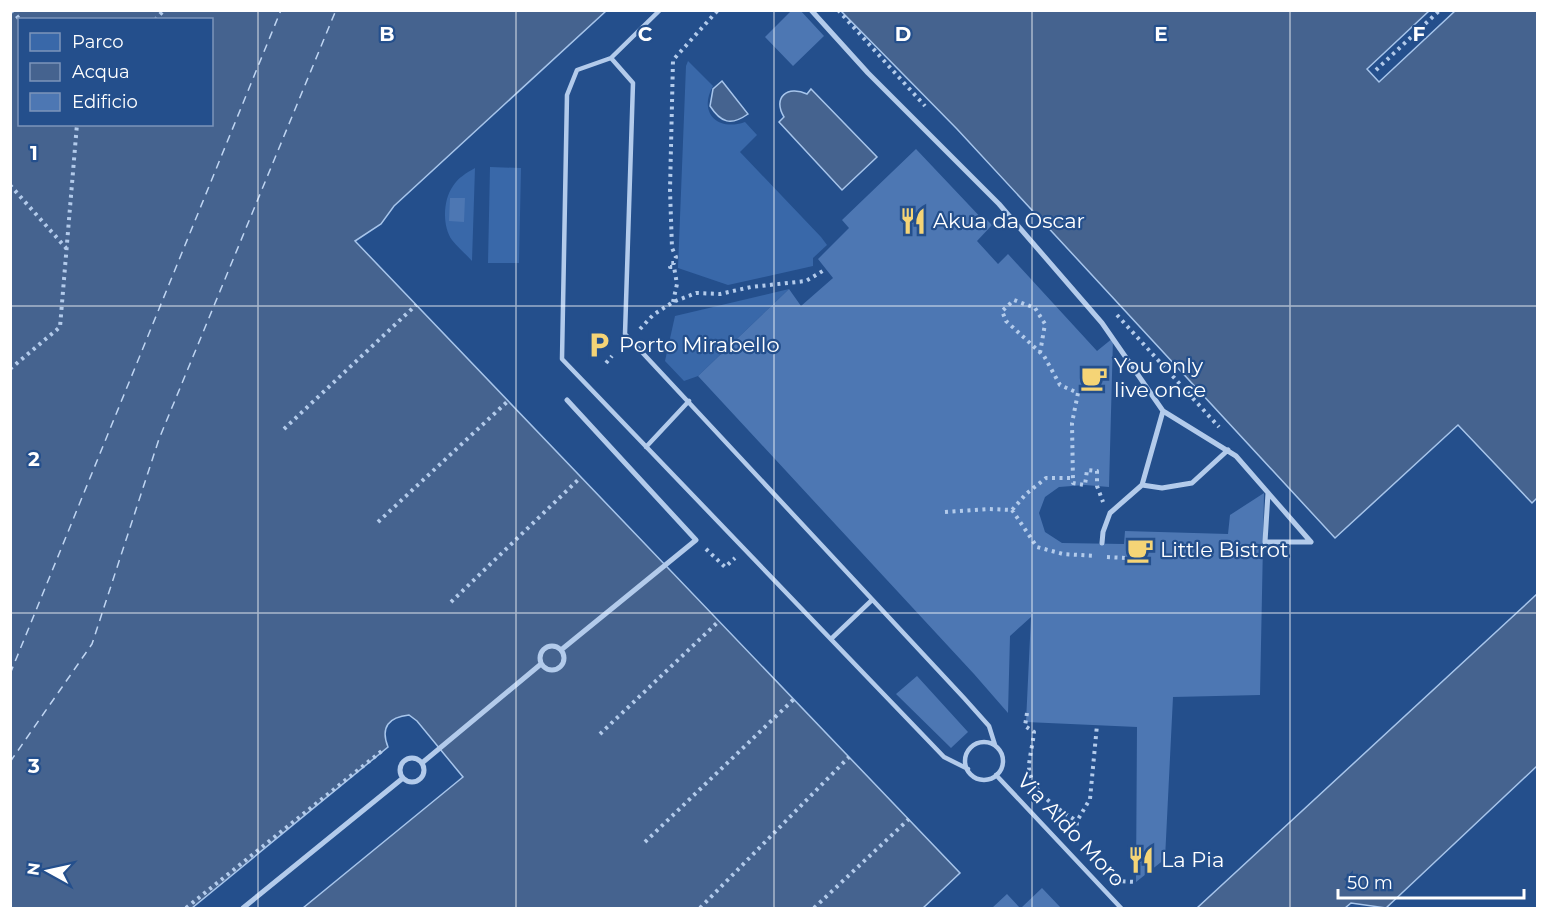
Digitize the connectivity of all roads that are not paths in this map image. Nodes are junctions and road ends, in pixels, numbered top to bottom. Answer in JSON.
{"nodes":[{"id":1,"x":660,"y":10,"type":"edge"},
{"id":2,"x":811,"y":10,"type":"edge"},
{"id":3,"x":611,"y":58,"type":"junction"},
{"id":4,"x":567,"y":400,"type":"dead end"},
{"id":5,"x":689,"y":401,"type":"junction"},
{"id":6,"x":1163,"y":411,"type":"junction"},
{"id":7,"x":646,"y":447,"type":"junction"},
{"id":8,"x":1228,"y":450,"type":"junction"},
{"id":9,"x":1142,"y":485,"type":"junction"},
{"id":10,"x":1268,"y":493,"type":"junction"},
{"id":11,"x":1102,"y":543,"type":"dead end"},
{"id":12,"x":872,"y":600,"type":"junction"},
{"id":13,"x":831,"y":639,"type":"junction"},
{"id":14,"x":561,"y":650,"type":"junction"},
{"id":15,"x":542,"y":664,"type":"junction"},
{"id":16,"x":995,"y":745,"type":"junction"},
{"id":17,"x":422,"y":762,"type":"junction"},
{"id":18,"x":968,"y":769,"type":"junction"},
{"id":19,"x":996,"y":775,"type":"junction"},
{"id":20,"x":403,"y":778,"type":"junction"},
{"id":21,"x":243,"y":909,"type":"edge"},
{"id":22,"x":1120,"y":909,"type":"edge"}],
"edges":[{"from":1,"to":3,"type":"lane"},
{"from":2,"to":6,"type":"street"},
{"from":3,"to":5,"type":"lane"},
{"from":3,"to":7,"type":"lane"},
{"from":4,"to":14,"type":"street"},
{"from":5,"to":7,"type":"lane"},
{"from":5,"to":12,"type":"lane"},
{"from":6,"to":8,"type":"street"},
{"from":6,"to":9,"type":"street"},
{"from":7,"to":13,"type":"lane"},
{"from":8,"to":9,"type":"street"},
{"from":8,"to":10,"type":"street"},
{"from":9,"to":11,"type":"street"},
{"from":10,"to":10,"type":"street"},
{"from":12,"to":13,"type":"lane"},
{"from":12,"to":16,"type":"lane"},
{"from":13,"to":18,"type":"lane"},
{"from":14,"to":15,"type":"street"},
{"from":14,"to":15,"type":"street"},
{"from":15,"to":17,"type":"street"},
{"from":16,"to":18,"type":"lane"},
{"from":16,"to":19,"type":"lane"},
{"from":17,"to":20,"type":"street"},
{"from":17,"to":20,"type":"street"},
{"from":18,"to":19,"type":"lane"},
{"from":19,"to":22,"type":"lane","name":"Via Aldo Moro"},
{"from":20,"to":21,"type":"street"}]}
